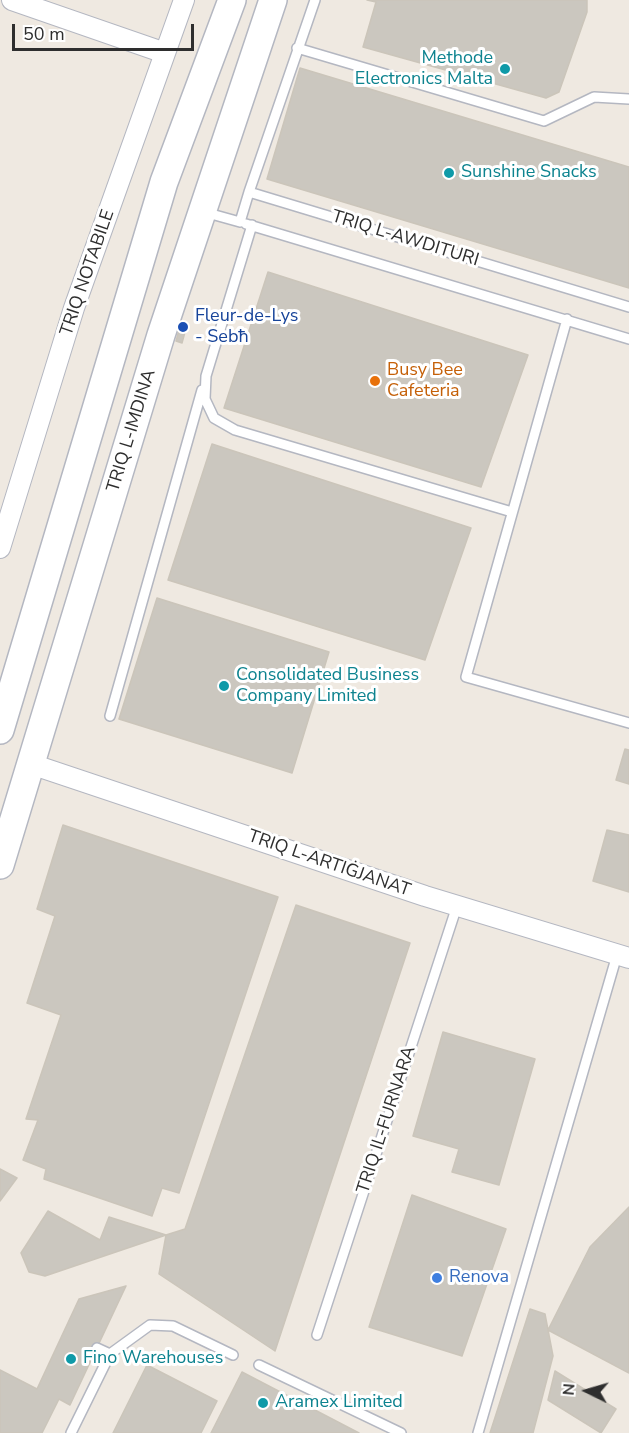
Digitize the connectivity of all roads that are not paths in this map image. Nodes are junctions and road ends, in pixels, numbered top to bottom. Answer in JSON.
{"nodes":[{"id":1,"x":12,"y":0,"type":"edge"},
{"id":2,"x":184,"y":0,"type":"edge"},
{"id":3,"x":232,"y":0,"type":"edge"},
{"id":4,"x":273,"y":0,"type":"edge"},
{"id":5,"x":315,"y":0,"type":"edge"},
{"id":6,"x":297,"y":48,"type":"junction"},
{"id":7,"x":165,"y":53,"type":"junction"},
{"id":8,"x":629,"y":99,"type":"edge"},
{"id":9,"x":249,"y":192,"type":"junction"},
{"id":10,"x":202,"y":212,"type":"junction"},
{"id":11,"x":240,"y":222,"type":"junction"},
{"id":12,"x":252,"y":225,"type":"junction"},
{"id":13,"x":629,"y":307,"type":"edge"},
{"id":14,"x":567,"y":320,"type":"junction"},
{"id":15,"x":629,"y":339,"type":"edge"},
{"id":16,"x":206,"y":376,"type":"junction"},
{"id":17,"x":5,"y":510,"type":"edge"},
{"id":18,"x":512,"y":512,"type":"junction"},
{"id":19,"x":0,"y":548,"type":"edge"},
{"id":20,"x":110,"y":716,"type":"dead end"},
{"id":21,"x":629,"y":723,"type":"edge"},
{"id":22,"x":0,"y":730,"type":"edge"},
{"id":23,"x":31,"y":764,"type":"junction"},
{"id":24,"x":0,"y":865,"type":"edge"},
{"id":25,"x":458,"y":906,"type":"junction"},
{"id":26,"x":623,"y":956,"type":"edge"},
{"id":27,"x":317,"y":1335,"type":"dead end"},
{"id":28,"x":97,"y":1348,"type":"dead end"},
{"id":29,"x":110,"y":1354,"type":"junction"},
{"id":30,"x":233,"y":1355,"type":"dead end"},
{"id":31,"x":259,"y":1365,"type":"dead end"},
{"id":32,"x":71,"y":1433,"type":"edge"},
{"id":33,"x":401,"y":1433,"type":"edge"},
{"id":34,"x":478,"y":1433,"type":"edge"}],
"edges":[{"from":1,"to":7,"type":"street"},
{"from":2,"to":7,"type":"street","name":"TRIQ NOTABILE"},
{"from":3,"to":22,"type":"main road"},
{"from":4,"to":10,"type":"main road","name":"TRIQ L-IMDINA"},
{"from":5,"to":6,"type":"lane"},
{"from":6,"to":8,"type":"lane"},
{"from":6,"to":9,"type":"lane"},
{"from":7,"to":17,"type":"street","name":"TRIQ NOTABILE"},
{"from":9,"to":11,"type":"lane"},
{"from":9,"to":13,"type":"lane","name":"TRIQ L-AWDITURI"},
{"from":10,"to":11,"type":"lane"},
{"from":10,"to":23,"type":"main road","name":"TRIQ L-IMDINA"},
{"from":11,"to":12,"type":"lane"},
{"from":12,"to":14,"type":"lane"},
{"from":12,"to":16,"type":"lane"},
{"from":14,"to":15,"type":"lane"},
{"from":14,"to":18,"type":"lane"},
{"from":16,"to":18,"type":"lane"},
{"from":16,"to":20,"type":"lane"},
{"from":17,"to":19,"type":"street","name":"TRIQ NOTABILE"},
{"from":18,"to":21,"type":"lane"},
{"from":23,"to":24,"type":"main road","name":"TRIQ L-IMDINA"},
{"from":23,"to":25,"type":"street","name":"TRIQ L-ARTIĠJANAT"},
{"from":25,"to":26,"type":"street","name":"TRIQ L-ARTIĠJANAT"},
{"from":25,"to":27,"type":"lane","name":"TRIQ IL-FURNARA"},
{"from":26,"to":34,"type":"lane"},
{"from":28,"to":29,"type":"lane"},
{"from":29,"to":30,"type":"lane"},
{"from":29,"to":32,"type":"lane"},
{"from":31,"to":33,"type":"lane"}]}
